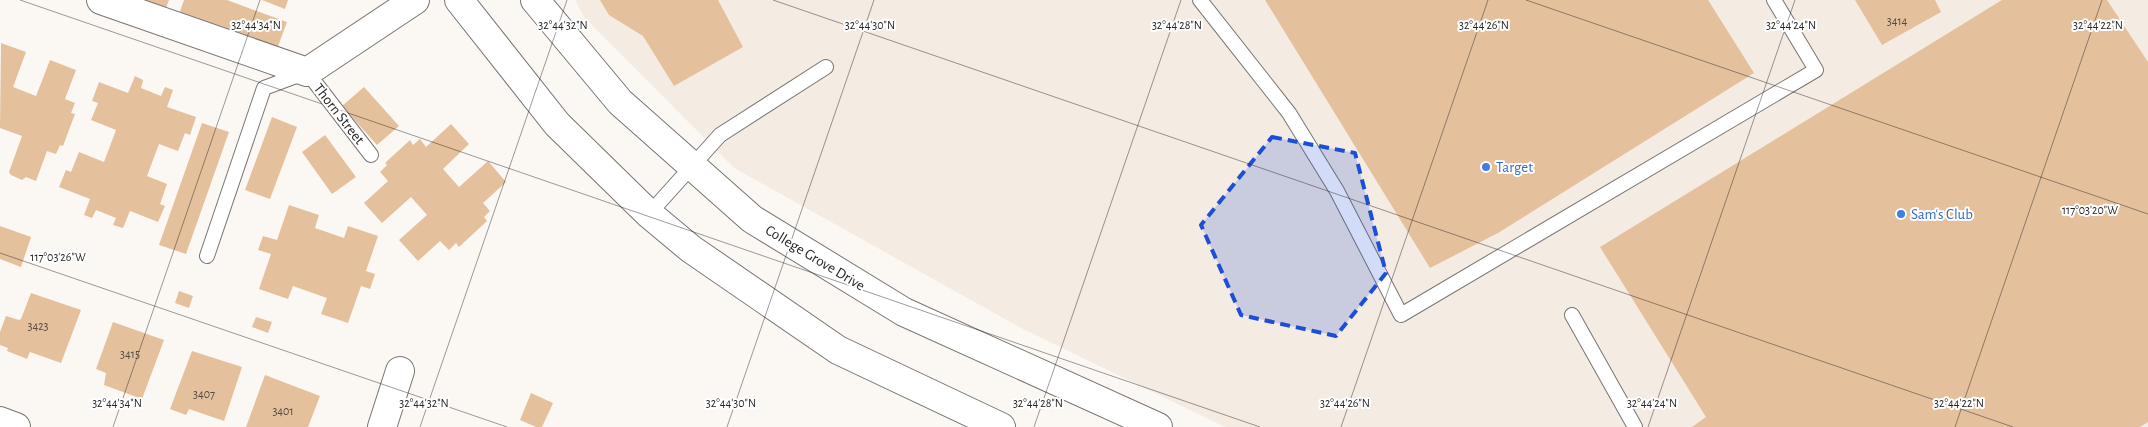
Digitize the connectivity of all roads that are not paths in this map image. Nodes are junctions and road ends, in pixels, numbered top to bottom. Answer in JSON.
{"nodes":[{"id":1,"x":101,"y":0,"type":"edge"},
{"id":2,"x":415,"y":0,"type":"edge"},
{"id":3,"x":459,"y":0,"type":"edge"},
{"id":4,"x":535,"y":0,"type":"edge"},
{"id":5,"x":1200,"y":0,"type":"edge"},
{"id":6,"x":1774,"y":0,"type":"edge"},
{"id":7,"x":826,"y":67,"type":"dead end"},
{"id":8,"x":307,"y":72,"type":"junction"},
{"id":9,"x":371,"y":155,"type":"dead end"},
{"id":10,"x":692,"y":168,"type":"junction"},
{"id":11,"x":649,"y":214,"type":"junction"},
{"id":12,"x":207,"y":256,"type":"dead end"},
{"id":13,"x":1572,"y":315,"type":"dead end"},
{"id":14,"x":400,"y":371,"type":"dead end"},
{"id":15,"x":0,"y":421,"type":"edge"},
{"id":16,"x":16,"y":427,"type":"edge"},
{"id":17,"x":382,"y":427,"type":"edge"},
{"id":18,"x":1001,"y":427,"type":"edge"},
{"id":19,"x":1158,"y":427,"type":"edge"},
{"id":20,"x":1635,"y":427,"type":"edge"}],
"edges":[{"from":1,"to":8,"type":"main road"},
{"from":2,"to":8,"type":"main road"},
{"from":3,"to":11,"type":"main road"},
{"from":4,"to":10,"type":"main road","name":"College Grove Drive"},
{"from":5,"to":6,"type":"lane"},
{"from":7,"to":10,"type":"lane"},
{"from":8,"to":9,"type":"lane","name":"Thorn Street"},
{"from":8,"to":12,"type":"lane"},
{"from":10,"to":11,"type":"lane"},
{"from":10,"to":19,"type":"main road","name":"College Grove Drive"},
{"from":11,"to":18,"type":"main road"},
{"from":13,"to":20,"type":"lane"},
{"from":14,"to":17,"type":"main road"},
{"from":15,"to":16,"type":"main road"}]}
